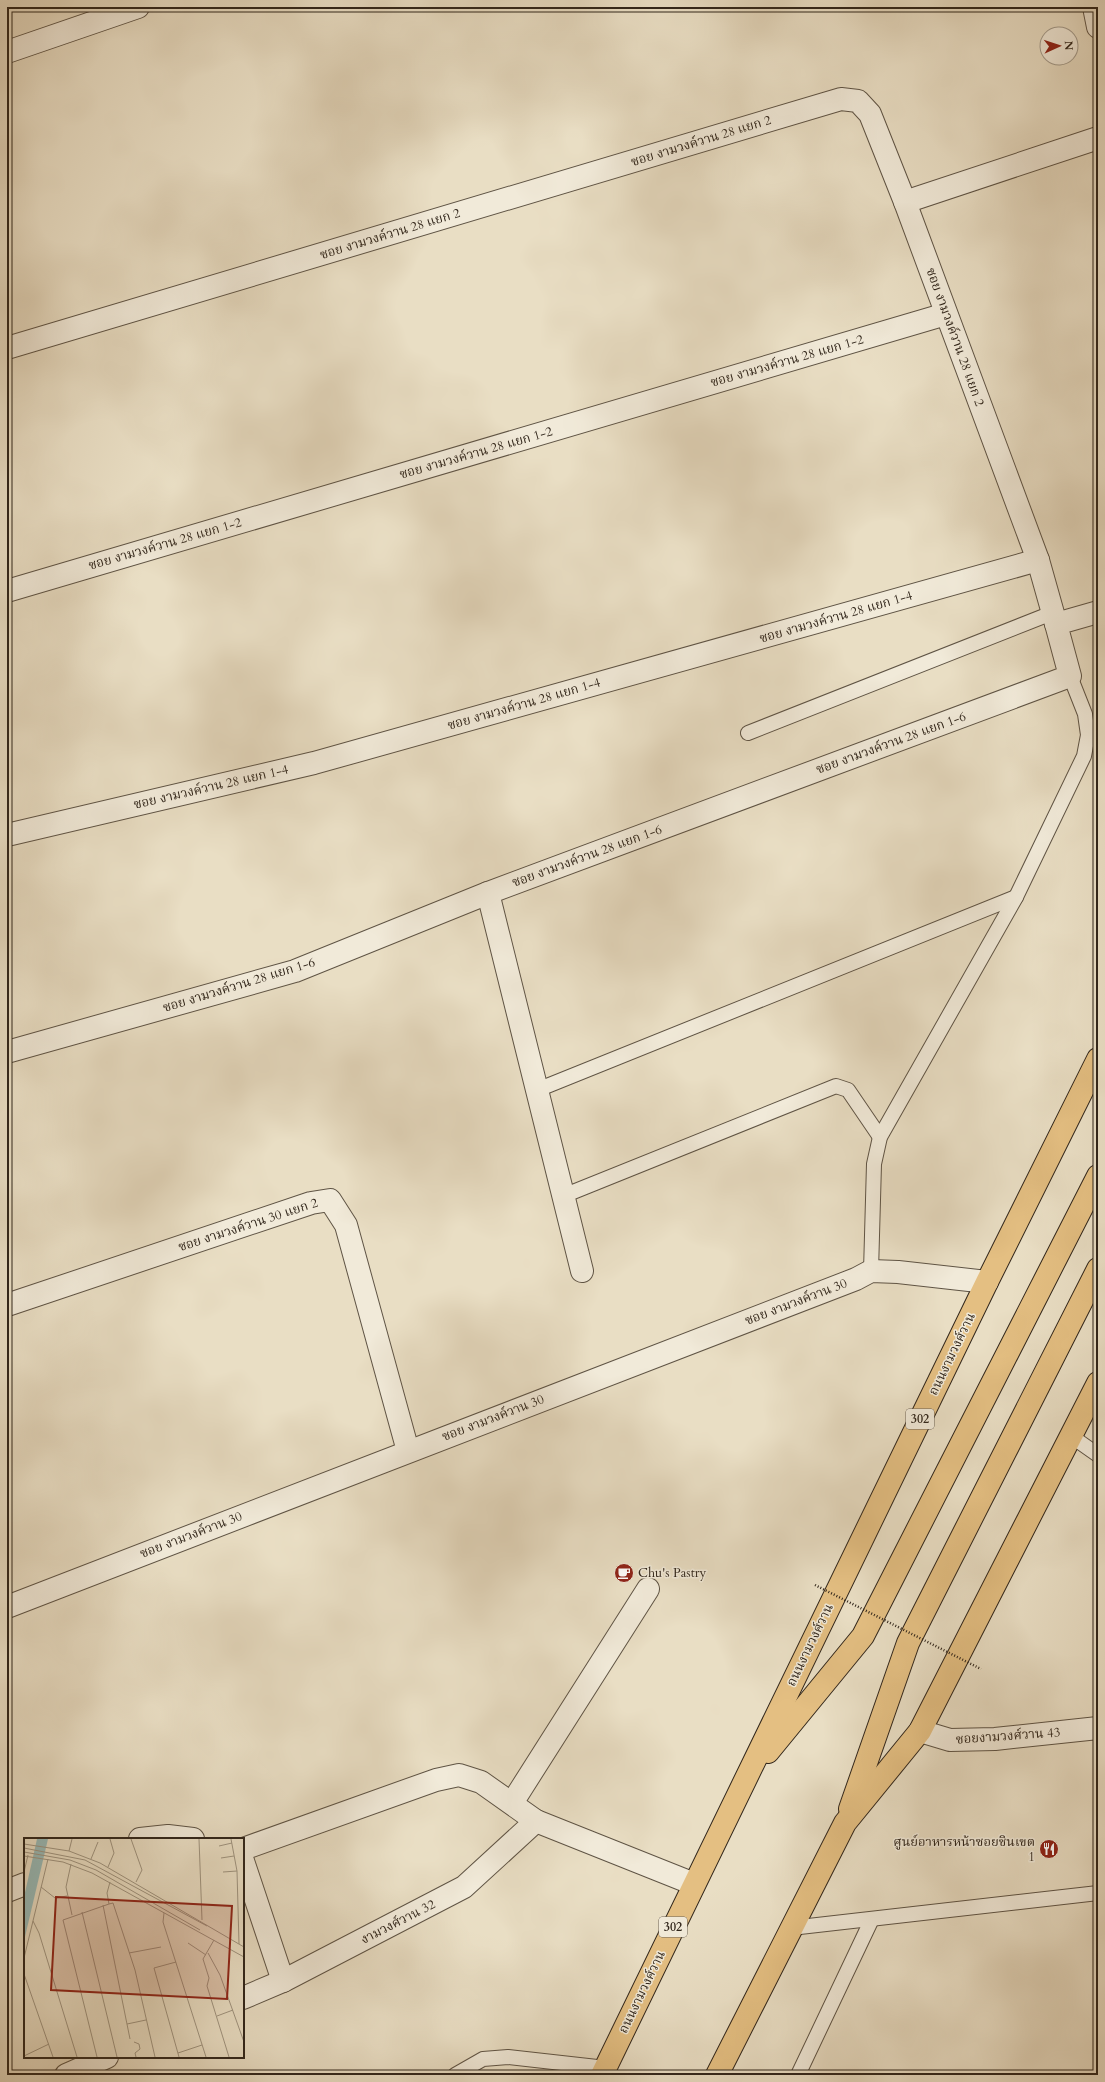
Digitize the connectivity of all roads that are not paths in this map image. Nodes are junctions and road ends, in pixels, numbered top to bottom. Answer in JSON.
{"nodes":[{"id":1,"x":138,"y":7,"type":"edge"},
{"id":2,"x":1094,"y":7,"type":"edge"},
{"id":3,"x":1098,"y":27,"type":"edge"},
{"id":4,"x":7,"y":52,"type":"edge"},
{"id":5,"x":1098,"y":138,"type":"edge"},
{"id":6,"x":905,"y":202,"type":"junction"},
{"id":7,"x":946,"y":314,"type":"junction"},
{"id":8,"x":7,"y":348,"type":"edge"},
{"id":9,"x":1038,"y":560,"type":"junction"},
{"id":10,"x":7,"y":591,"type":"edge"},
{"id":11,"x":1098,"y":612,"type":"edge"},
{"id":12,"x":1054,"y":618,"type":"junction"},
{"id":13,"x":1070,"y":676,"type":"junction"},
{"id":14,"x":748,"y":733,"type":"dead end"},
{"id":15,"x":7,"y":835,"type":"edge"},
{"id":16,"x":488,"y":893,"type":"junction"},
{"id":17,"x":1016,"y":897,"type":"junction"},
{"id":18,"x":7,"y":1052,"type":"edge"},
{"id":19,"x":1098,"y":1059,"type":"edge"},
{"id":20,"x":537,"y":1090,"type":"junction"},
{"id":21,"x":880,"y":1137,"type":"junction"},
{"id":22,"x":1098,"y":1176,"type":"edge"},
{"id":23,"x":564,"y":1196,"type":"junction"},
{"id":24,"x":1098,"y":1269,"type":"edge"},
{"id":25,"x":582,"y":1271,"type":"dead end"},
{"id":26,"x":871,"y":1271,"type":"junction"},
{"id":27,"x":986,"y":1282,"type":"junction"},
{"id":28,"x":7,"y":1305,"type":"edge"},
{"id":29,"x":1098,"y":1383,"type":"edge"},
{"id":30,"x":1071,"y":1436,"type":"junction"},
{"id":31,"x":408,"y":1451,"type":"junction"},
{"id":32,"x":1098,"y":1455,"type":"edge"},
{"id":33,"x":648,"y":1588,"type":"dead end"},
{"id":34,"x":7,"y":1607,"type":"edge"},
{"id":35,"x":1098,"y":1728,"type":"edge"},
{"id":36,"x":920,"y":1731,"type":"junction"},
{"id":37,"x":746,"y":1780,"type":"junction"},
{"id":38,"x":512,"y":1803,"type":"junction"},
{"id":39,"x":536,"y":1820,"type":"junction"},
{"id":40,"x":845,"y":1823,"type":"junction"},
{"id":41,"x":149,"y":1838,"type":"edge"},
{"id":42,"x":185,"y":1838,"type":"edge"},
{"id":43,"x":244,"y":1850,"type":"edge"},
{"id":44,"x":244,"y":1864,"type":"edge"},
{"id":45,"x":24,"y":1884,"type":"edge"},
{"id":46,"x":694,"y":1884,"type":"junction"},
{"id":47,"x":7,"y":1891,"type":"edge"},
{"id":48,"x":1098,"y":1893,"type":"edge"},
{"id":49,"x":872,"y":1919,"type":"junction"},
{"id":50,"x":791,"y":1928,"type":"junction"},
{"id":51,"x":283,"y":1981,"type":"junction"},
{"id":52,"x":244,"y":1998,"type":"edge"},
{"id":53,"x":105,"y":2058,"type":"edge"},
{"id":54,"x":604,"y":2071,"type":"edge"},
{"id":55,"x":66,"y":2075,"type":"edge"},
{"id":56,"x":455,"y":2075,"type":"edge"},
{"id":57,"x":716,"y":2075,"type":"edge"},
{"id":58,"x":798,"y":2075,"type":"edge"}],
"edges":[{"from":1,"to":4,"type":"street"},
{"from":2,"to":3,"type":"street"},
{"from":5,"to":6,"type":"street"},
{"from":6,"to":7,"type":"street","name":"ซอย งามวงค์วาน 28 แยก 2"},
{"from":6,"to":8,"type":"street","name":"ซอย งามวงค์วาน 28 แยก 2"},
{"from":7,"to":9,"type":"street","name":"ซอย งามวงค์วาน 28 แยก 2"},
{"from":7,"to":10,"type":"street","name":"ซอย งามวงค์วาน 28 แยก 1-2"},
{"from":9,"to":12,"type":"street","name":"ซอย งามวงค์วาน 28 แยก 2"},
{"from":9,"to":15,"type":"street","name":"ซอย งามวงค์วาน 28 แยก 1-4"},
{"from":11,"to":12,"type":"street"},
{"from":12,"to":13,"type":"street"},
{"from":12,"to":14,"type":"lane"},
{"from":13,"to":16,"type":"street","name":"ซอย งามวงค์วาน 28 แยก 1-6"},
{"from":13,"to":17,"type":"lane"},
{"from":16,"to":18,"type":"street","name":"ซอย งามวงค์วาน 28 แยก 1-6"},
{"from":16,"to":20,"type":"street"},
{"from":17,"to":20,"type":"lane"},
{"from":17,"to":21,"type":"lane"},
{"from":19,"to":27,"type":"main road","name":"ถนนงามวงศ์วาน","number":"302"},
{"from":20,"to":23,"type":"street"},
{"from":21,"to":23,"type":"lane"},
{"from":21,"to":26,"type":"lane"},
{"from":22,"to":37,"type":"main road","name":"ถนนงามวงศ์วาน","number":"302"},
{"from":23,"to":25,"type":"street"},
{"from":24,"to":40,"type":"main road"},
{"from":26,"to":27,"type":"street","name":"ซอย งามวงค์วาน 30"},
{"from":26,"to":31,"type":"street","name":"ซอย งามวงค์วาน 30"},
{"from":27,"to":37,"type":"main road","name":"ถนนงามวงศ์วาน","number":"302"},
{"from":28,"to":31,"type":"street","name":"ซอย งามวงค์วาน 30 แยก 2"},
{"from":29,"to":30,"type":"main road"},
{"from":30,"to":32,"type":"lane"},
{"from":30,"to":36,"type":"main road"},
{"from":31,"to":34,"type":"street","name":"ซอย งามวงค์วาน 30"},
{"from":33,"to":38,"type":"street"},
{"from":35,"to":36,"type":"street","name":"ซอยงามวงศ์วาน 43"},
{"from":36,"to":40,"type":"main road"},
{"from":37,"to":46,"type":"main road","name":"ถนนงามวงศ์วาน","number":"302"},
{"from":38,"to":39,"type":"street"},
{"from":38,"to":43,"type":"street"},
{"from":39,"to":46,"type":"street"},
{"from":39,"to":51,"type":"street","name":"งามวงศ์วาน 32"},
{"from":40,"to":50,"type":"main road"},
{"from":41,"to":42,"type":"street"},
{"from":44,"to":51,"type":"street"},
{"from":45,"to":47,"type":"street"},
{"from":46,"to":54,"type":"main road","name":"ถนนงามวงศ์วาน","number":"302"},
{"from":48,"to":49,"type":"lane"},
{"from":49,"to":50,"type":"lane"},
{"from":49,"to":58,"type":"lane"},
{"from":50,"to":57,"type":"main road"},
{"from":51,"to":52,"type":"street","name":"งามวงศ์วาน 32"},
{"from":53,"to":55,"type":"street"},
{"from":54,"to":56,"type":"lane"}]}
